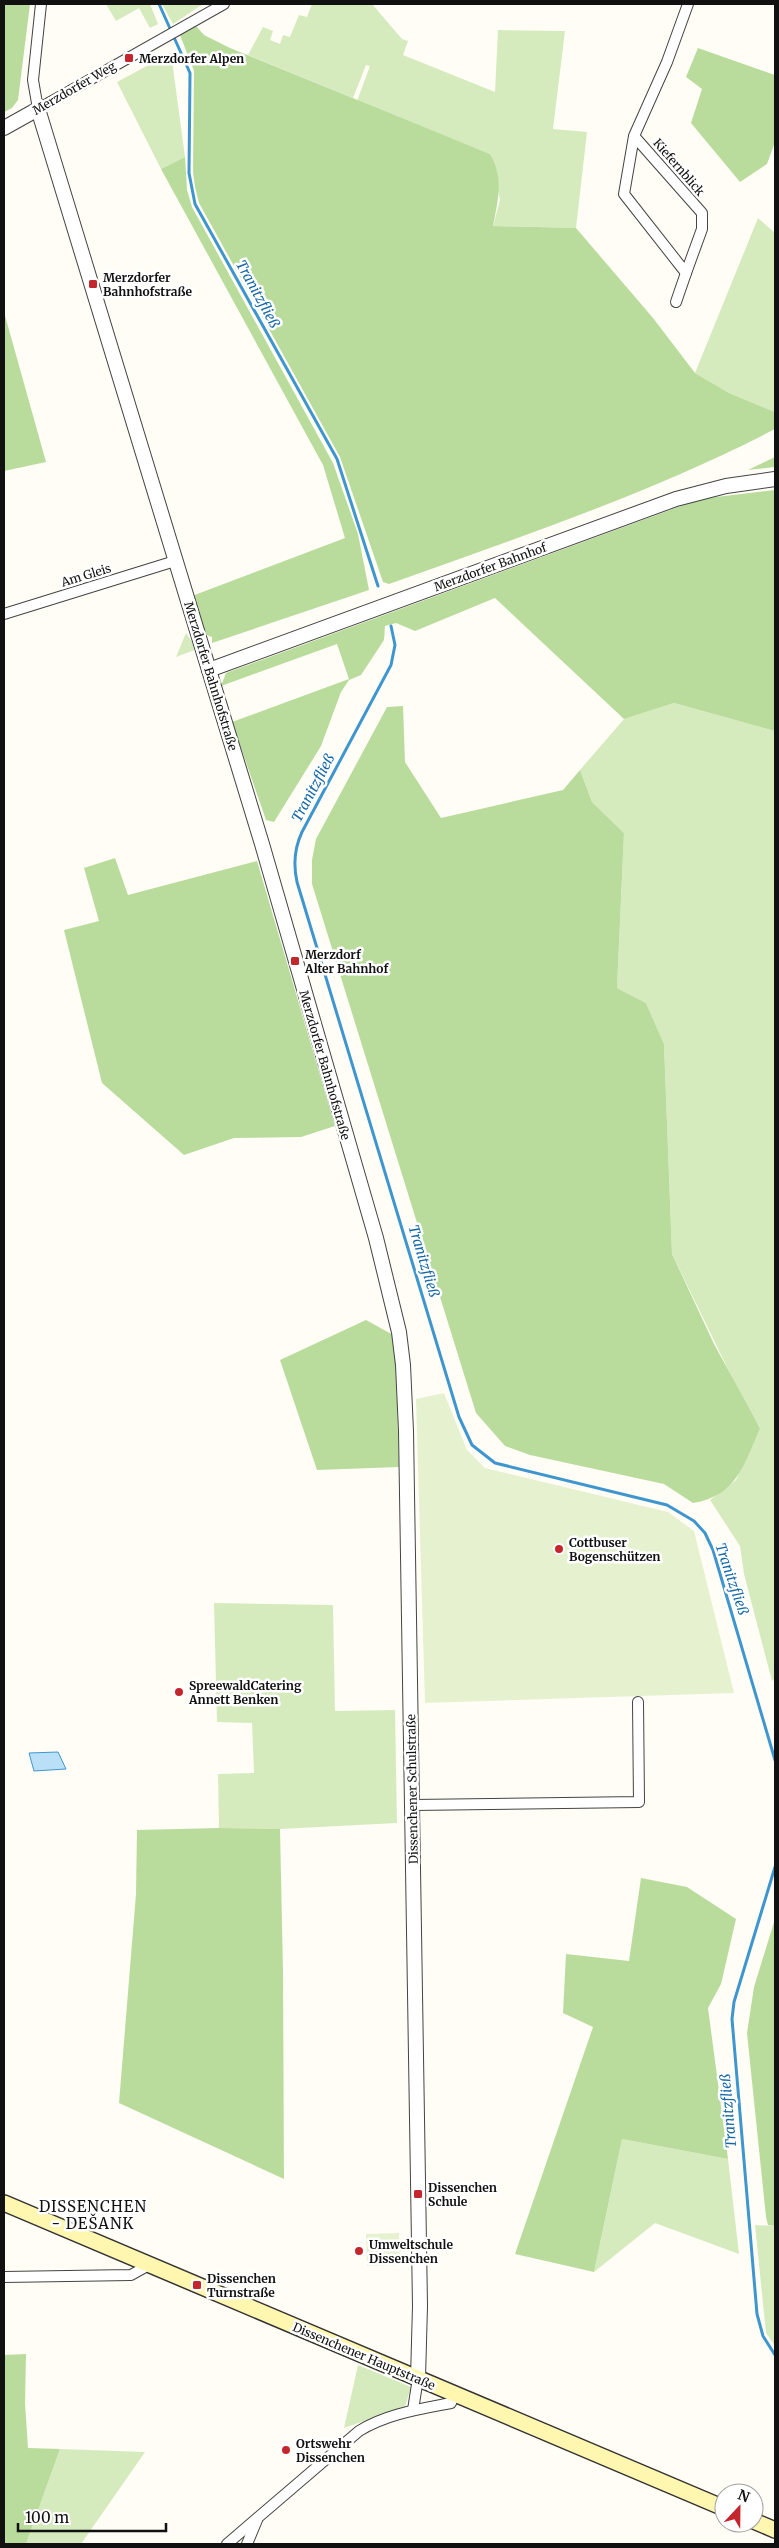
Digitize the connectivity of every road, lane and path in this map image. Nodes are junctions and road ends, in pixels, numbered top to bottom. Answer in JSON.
{"nodes":[{"id":1,"x":41,"y":4,"type":"edge"},
{"id":2,"x":224,"y":4,"type":"edge"},
{"id":3,"x":688,"y":4,"type":"edge"},
{"id":4,"x":38,"y":109,"type":"junction"},
{"id":5,"x":4,"y":128,"type":"edge"},
{"id":6,"x":634,"y":136,"type":"junction"},
{"id":7,"x":686,"y":273,"type":"junction"},
{"id":8,"x":676,"y":302,"type":"dead end"},
{"id":9,"x":775,"y":479,"type":"edge"},
{"id":10,"x":175,"y":561,"type":"junction"},
{"id":11,"x":4,"y":614,"type":"edge"},
{"id":12,"x":209,"y":670,"type":"junction"},
{"id":13,"x":366,"y":1203,"type":"joint"},
{"id":14,"x":638,"y":1702,"type":"dead end"},
{"id":15,"x":414,"y":1804,"type":"junction"},
{"id":16,"x":4,"y":2203,"type":"edge"},
{"id":17,"x":149,"y":2265,"type":"junction"},
{"id":18,"x":4,"y":2277,"type":"edge"},
{"id":19,"x":418,"y":2378,"type":"junction"},
{"id":20,"x":456,"y":2393,"type":"junction"},
{"id":21,"x":413,"y":2410,"type":"junction"},
{"id":22,"x":714,"y":2504,"type":"edge"},
{"id":23,"x":259,"y":2517,"type":"junction"},
{"id":24,"x":227,"y":2544,"type":"edge"},
{"id":25,"x":247,"y":2544,"type":"edge"}],
"edges":[{"from":1,"to":4,"type":"street","name":"Merzdorfer Bahnhofstraße"},
{"from":2,"to":4,"type":"street","name":"Merzdorfer Weg"},
{"from":3,"to":6,"type":"street","name":"Kiefernblick"},
{"from":4,"to":5,"type":"street","name":"Merzdorfer Weg"},
{"from":4,"to":10,"type":"street","name":"Merzdorfer Bahnhofstraße"},
{"from":6,"to":7,"type":"street","name":"Kiefernblick"},
{"from":6,"to":7,"type":"street","name":"Kiefernblick"},
{"from":7,"to":8,"type":"street","name":"Kiefernblick"},
{"from":9,"to":12,"type":"street","name":"Merzdorfer Bahnhof"},
{"from":10,"to":11,"type":"street","name":"Am Gleis"},
{"from":10,"to":12,"type":"street","name":"Merzdorfer Bahnhofstraße"},
{"from":12,"to":13,"type":"street","name":"Merzdorfer Bahnhofstraße"},
{"from":13,"to":15,"type":"street","name":"Dissenchener Schulstraße"},
{"from":14,"to":15,"type":"street"},
{"from":15,"to":19,"type":"street","name":"Dissenchener Schulstraße"},
{"from":16,"to":17,"type":"main road","name":"Dissenchener Hauptstraße"},
{"from":17,"to":18,"type":"street"},
{"from":17,"to":19,"type":"main road","name":"Dissenchener Hauptstraße"},
{"from":19,"to":20,"type":"main road","name":"Dissenchener Hauptstraße"},
{"from":19,"to":21,"type":"street"},
{"from":20,"to":21,"type":"street"},
{"from":20,"to":22,"type":"main road","name":"Dissenchener Hauptstraße"},
{"from":21,"to":23,"type":"street"},
{"from":23,"to":24,"type":"street"},
{"from":23,"to":25,"type":"street"}]}
